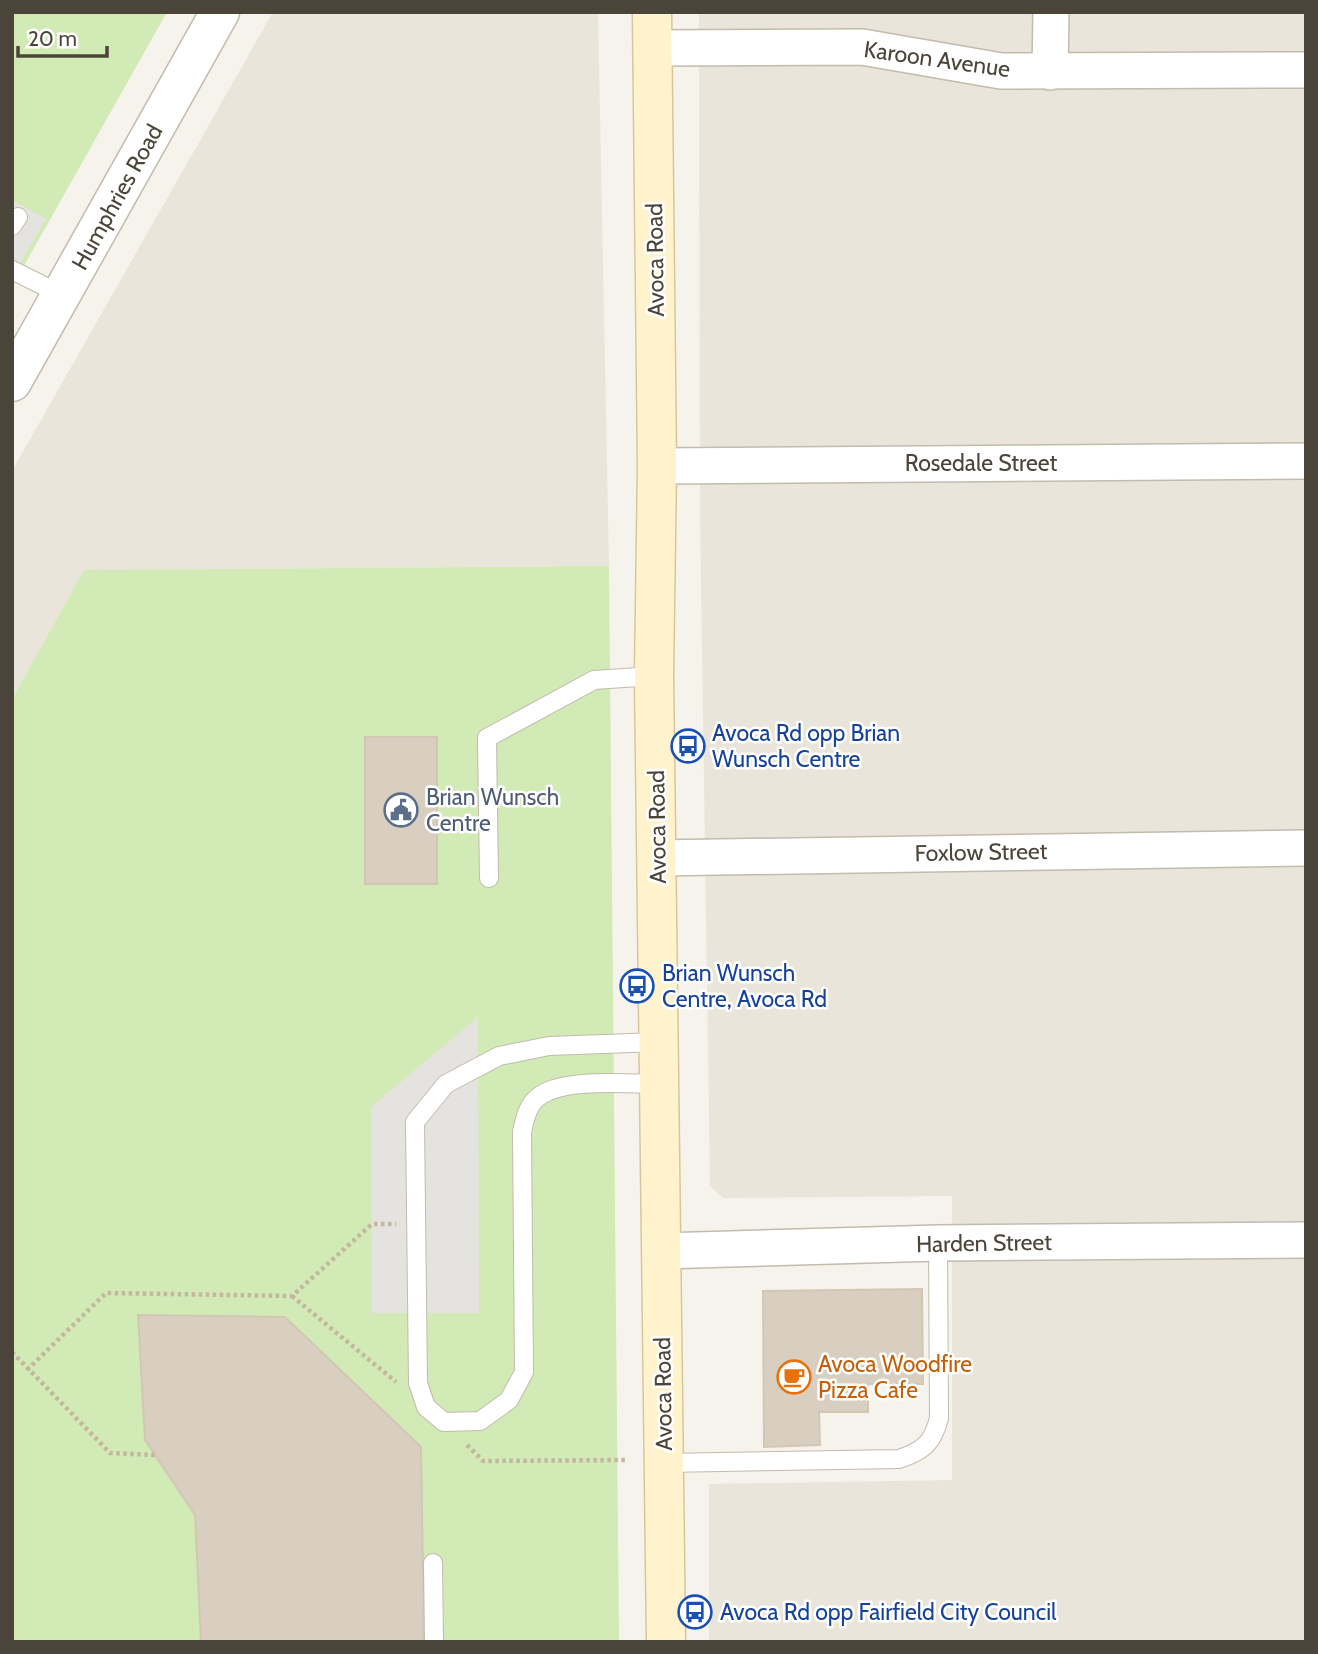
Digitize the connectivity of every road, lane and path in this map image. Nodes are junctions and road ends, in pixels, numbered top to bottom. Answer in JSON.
{"nodes":[{"id":1,"x":220,"y":12,"type":"edge"},
{"id":2,"x":1051,"y":12,"type":"edge"},
{"id":3,"x":652,"y":30,"type":"edge"},
{"id":4,"x":1306,"y":70,"type":"edge"},
{"id":5,"x":1050,"y":72,"type":"junction"},
{"id":6,"x":12,"y":270,"type":"edge"},
{"id":7,"x":62,"y":295,"type":"junction"},
{"id":8,"x":12,"y":382,"type":"edge"},
{"id":9,"x":1306,"y":461,"type":"edge"},
{"id":10,"x":657,"y":466,"type":"junction"},
{"id":11,"x":654,"y":676,"type":"junction"},
{"id":12,"x":1306,"y":848,"type":"edge"},
{"id":13,"x":657,"y":858,"type":"junction"},
{"id":14,"x":489,"y":878,"type":"dead end"},
{"id":15,"x":660,"y":1042,"type":"junction"},
{"id":16,"x":660,"y":1084,"type":"junction"},
{"id":17,"x":414,"y":1224,"type":"junction"},
{"id":18,"x":1306,"y":1240,"type":"edge"},
{"id":19,"x":938,"y":1242,"type":"junction"},
{"id":20,"x":662,"y":1251,"type":"junction"},
{"id":21,"x":292,"y":1296,"type":"junction"},
{"id":22,"x":12,"y":1352,"type":"edge"},
{"id":23,"x":27,"y":1370,"type":"junction"},
{"id":24,"x":426,"y":1407,"type":"junction"},
{"id":25,"x":444,"y":1422,"type":"junction"},
{"id":26,"x":155,"y":1455,"type":"dead end"},
{"id":27,"x":626,"y":1460,"type":"dead end"},
{"id":28,"x":664,"y":1463,"type":"junction"},
{"id":29,"x":433,"y":1563,"type":"dead end"},
{"id":30,"x":434,"y":1642,"type":"edge"},
{"id":31,"x":666,"y":1642,"type":"edge"}],
"edges":[{"from":1,"to":7,"type":"street","name":"Humphries Road"},
{"from":2,"to":5,"type":"street"},
{"from":3,"to":5,"type":"street","name":"Karoon Avenue"},
{"from":3,"to":10,"type":"main road","name":"Avoca Road"},
{"from":4,"to":5,"type":"street","name":"Karoon Avenue"},
{"from":6,"to":7,"type":"lane"},
{"from":7,"to":8,"type":"street","name":"Humphries Road"},
{"from":9,"to":10,"type":"street","name":"Rosedale Street"},
{"from":10,"to":11,"type":"main road","name":"Avoca Road"},
{"from":11,"to":13,"type":"main road","name":"Avoca Road"},
{"from":11,"to":14,"type":"lane"},
{"from":12,"to":13,"type":"street","name":"Foxlow Street"},
{"from":13,"to":15,"type":"main road","name":"Avoca Road"},
{"from":15,"to":16,"type":"main road","name":"Avoca Road"},
{"from":15,"to":17,"type":"lane"},
{"from":16,"to":20,"type":"main road","name":"Avoca Road"},
{"from":16,"to":25,"type":"lane"},
{"from":17,"to":21,"type":"path"},
{"from":17,"to":24,"type":"lane"},
{"from":18,"to":19,"type":"street","name":"Harden Street"},
{"from":19,"to":20,"type":"street","name":"Harden Street"},
{"from":19,"to":28,"type":"lane"},
{"from":20,"to":28,"type":"main road","name":"Avoca Road"},
{"from":21,"to":23,"type":"path"},
{"from":21,"to":24,"type":"path"},
{"from":22,"to":23,"type":"path"},
{"from":23,"to":26,"type":"path"},
{"from":24,"to":25,"type":"lane"},
{"from":25,"to":27,"type":"path"},
{"from":28,"to":31,"type":"main road","name":"Avoca Road"},
{"from":29,"to":30,"type":"lane"}]}
